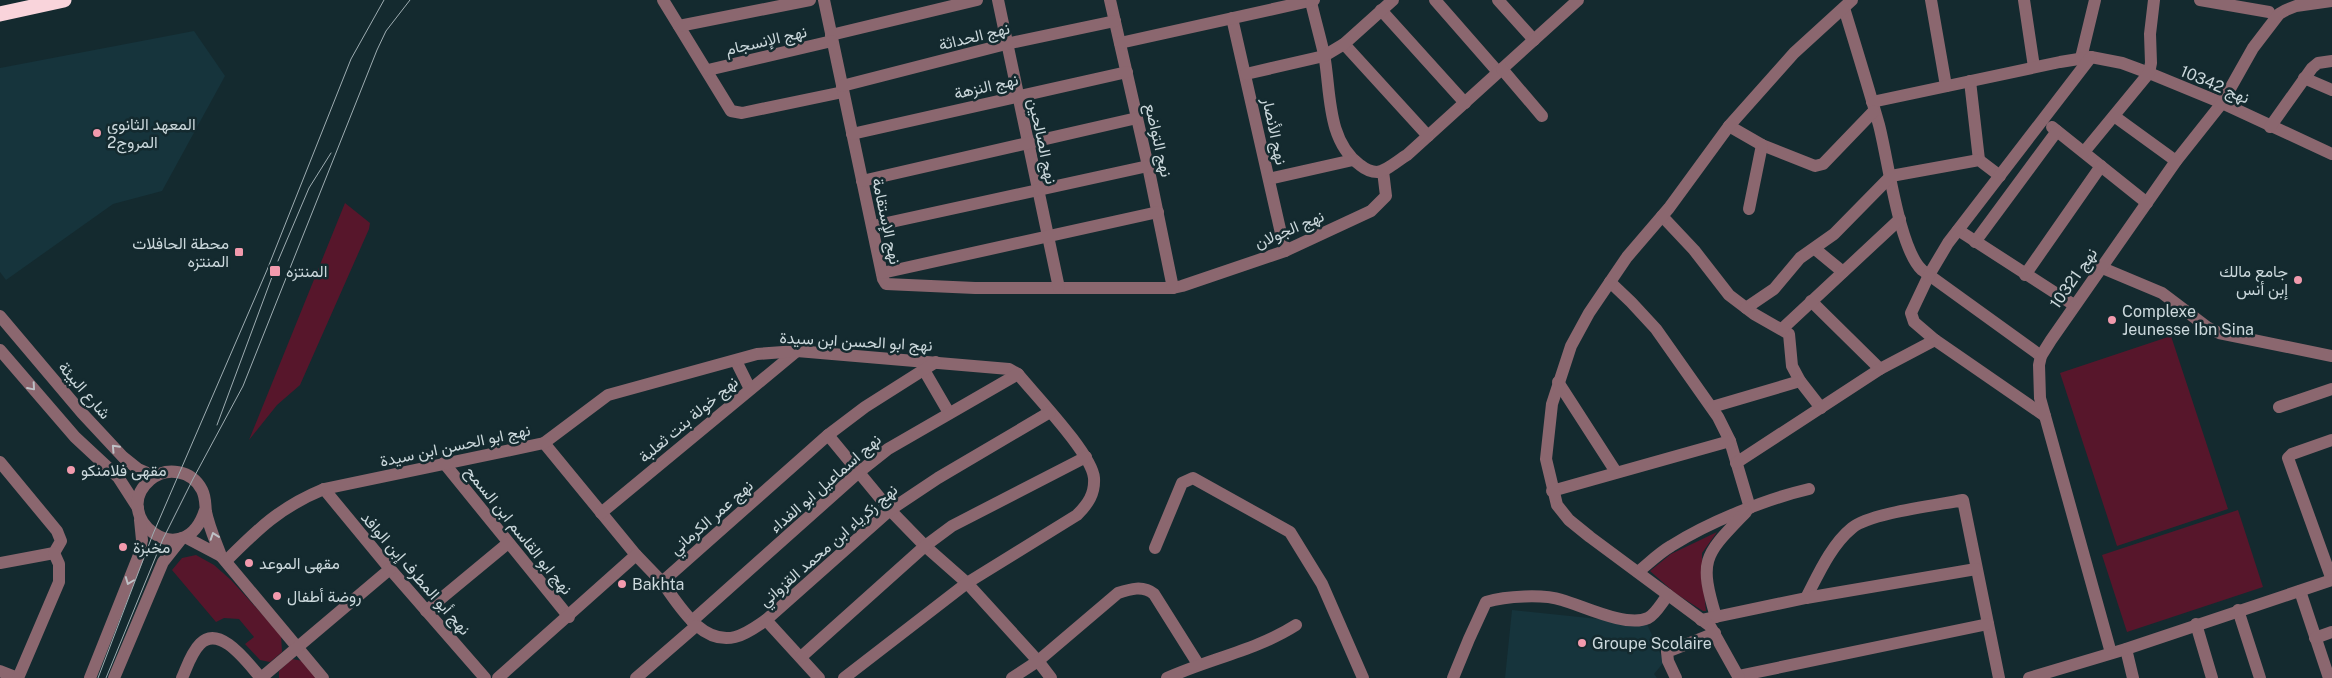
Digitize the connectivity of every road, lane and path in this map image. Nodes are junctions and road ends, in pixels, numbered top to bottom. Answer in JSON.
{"nodes":[{"id":1,"x":64,"y":0,"type":"edge"},
{"id":2,"x":663,"y":0,"type":"edge"},
{"id":3,"x":810,"y":0,"type":"edge"},
{"id":4,"x":824,"y":0,"type":"edge"},
{"id":5,"x":976,"y":0,"type":"edge"},
{"id":6,"x":998,"y":0,"type":"edge"},
{"id":7,"x":1110,"y":0,"type":"edge"},
{"id":8,"x":1435,"y":0,"type":"edge"},
{"id":9,"x":1498,"y":0,"type":"edge"},
{"id":10,"x":1931,"y":0,"type":"edge"},
{"id":11,"x":2024,"y":0,"type":"edge"},
{"id":12,"x":2096,"y":0,"type":"edge"},
{"id":13,"x":2154,"y":0,"type":"edge"},
{"id":14,"x":2200,"y":0,"type":"edge"},
{"id":15,"x":1312,"y":1,"type":"edge"},
{"id":16,"x":1576,"y":1,"type":"edge"},
{"id":17,"x":2332,"y":2,"type":"edge"},
{"id":18,"x":1388,"y":3,"type":"edge"},
{"id":19,"x":1848,"y":4,"type":"edge"},
{"id":20,"x":2272,"y":9,"type":"edge"},
{"id":21,"x":0,"y":14,"type":"edge"},
{"id":22,"x":1232,"y":18,"type":"junction"},
{"id":23,"x":1115,"y":21,"type":"junction"},
{"id":24,"x":679,"y":26,"type":"junction"},
{"id":25,"x":832,"y":38,"type":"junction"},
{"id":26,"x":1534,"y":40,"type":"junction"},
{"id":27,"x":1120,"y":43,"type":"junction"},
{"id":28,"x":1006,"y":44,"type":"junction"},
{"id":29,"x":1344,"y":44,"type":"junction"},
{"id":30,"x":1324,"y":56,"type":"junction"},
{"id":31,"x":2086,"y":57,"type":"junction"},
{"id":32,"x":2332,"y":61,"type":"edge"},
{"id":33,"x":2034,"y":67,"type":"junction"},
{"id":34,"x":708,"y":70,"type":"junction"},
{"id":35,"x":1500,"y":70,"type":"junction"},
{"id":36,"x":1127,"y":72,"type":"junction"},
{"id":37,"x":2149,"y":73,"type":"junction"},
{"id":38,"x":1246,"y":74,"type":"junction"},
{"id":39,"x":2304,"y":78,"type":"junction"},
{"id":40,"x":1970,"y":81,"type":"junction"},
{"id":41,"x":1946,"y":86,"type":"junction"},
{"id":42,"x":842,"y":89,"type":"junction"},
{"id":43,"x":2332,"y":90,"type":"edge"},
{"id":44,"x":1017,"y":96,"type":"junction"},
{"id":45,"x":1465,"y":103,"type":"junction"},
{"id":46,"x":2222,"y":103,"type":"junction"},
{"id":47,"x":1873,"y":107,"type":"junction"},
{"id":48,"x":1542,"y":116,"type":"dead end"},
{"id":49,"x":2114,"y":116,"type":"junction"},
{"id":50,"x":1137,"y":118,"type":"junction"},
{"id":51,"x":2044,"y":120,"type":"junction"},
{"id":52,"x":1729,"y":126,"type":"junction"},
{"id":53,"x":2270,"y":127,"type":"junction"},
{"id":54,"x":2057,"y":131,"type":"junction"},
{"id":55,"x":852,"y":134,"type":"junction"},
{"id":56,"x":1428,"y":136,"type":"junction"},
{"id":57,"x":1027,"y":142,"type":"junction"},
{"id":58,"x":1762,"y":145,"type":"junction"},
{"id":59,"x":2084,"y":152,"type":"junction"},
{"id":60,"x":2332,"y":154,"type":"edge"},
{"id":61,"x":1353,"y":160,"type":"junction"},
{"id":62,"x":1979,"y":160,"type":"junction"},
{"id":63,"x":2176,"y":161,"type":"junction"},
{"id":64,"x":1148,"y":166,"type":"junction"},
{"id":65,"x":2101,"y":166,"type":"junction"},
{"id":66,"x":1383,"y":170,"type":"junction"},
{"id":67,"x":1891,"y":176,"type":"junction"},
{"id":68,"x":2000,"y":176,"type":"junction"},
{"id":69,"x":1269,"y":179,"type":"junction"},
{"id":70,"x":862,"y":181,"type":"junction"},
{"id":71,"x":1037,"y":189,"type":"junction"},
{"id":72,"x":2147,"y":203,"type":"junction"},
{"id":73,"x":1749,"y":209,"type":"dead end"},
{"id":74,"x":1158,"y":212,"type":"junction"},
{"id":75,"x":1662,"y":216,"type":"junction"},
{"id":76,"x":1900,"y":220,"type":"junction"},
{"id":77,"x":873,"y":226,"type":"junction"},
{"id":78,"x":1958,"y":230,"type":"junction"},
{"id":79,"x":1048,"y":237,"type":"junction"},
{"id":80,"x":1975,"y":242,"type":"junction"},
{"id":81,"x":1815,"y":249,"type":"junction"},
{"id":82,"x":1285,"y":251,"type":"junction"},
{"id":83,"x":2100,"y":267,"type":"junction"},
{"id":84,"x":1843,"y":272,"type":"junction"},
{"id":85,"x":882,"y":273,"type":"junction"},
{"id":86,"x":1929,"y":275,"type":"junction"},
{"id":87,"x":2024,"y":275,"type":"junction"},
{"id":88,"x":1610,"y":282,"type":"junction"},
{"id":89,"x":1059,"y":288,"type":"junction"},
{"id":90,"x":1173,"y":288,"type":"junction"},
{"id":91,"x":1811,"y":302,"type":"junction"},
{"id":92,"x":2074,"y":305,"type":"junction"},
{"id":93,"x":1746,"y":308,"type":"junction"},
{"id":94,"x":0,"y":316,"type":"edge"},
{"id":95,"x":1782,"y":330,"type":"junction"},
{"id":96,"x":1935,"y":340,"type":"junction"},
{"id":97,"x":0,"y":350,"type":"edge"},
{"id":98,"x":797,"y":351,"type":"junction"},
{"id":99,"x":2041,"y":356,"type":"junction"},
{"id":100,"x":2332,"y":356,"type":"edge"},
{"id":101,"x":736,"y":361,"type":"junction"},
{"id":102,"x":936,"y":362,"type":"junction"},
{"id":103,"x":924,"y":370,"type":"junction"},
{"id":104,"x":1880,"y":370,"type":"junction"},
{"id":105,"x":1018,"y":374,"type":"junction"},
{"id":106,"x":1800,"y":381,"type":"junction"},
{"id":107,"x":1558,"y":382,"type":"junction"},
{"id":108,"x":750,"y":389,"type":"junction"},
{"id":109,"x":2332,"y":389,"type":"edge"},
{"id":110,"x":2279,"y":406,"type":"dead end"},
{"id":111,"x":1712,"y":407,"type":"junction"},
{"id":112,"x":1821,"y":408,"type":"junction"},
{"id":113,"x":1050,"y":412,"type":"junction"},
{"id":114,"x":949,"y":413,"type":"junction"},
{"id":115,"x":2045,"y":416,"type":"junction"},
{"id":116,"x":828,"y":435,"type":"junction"},
{"id":117,"x":2332,"y":440,"type":"edge"},
{"id":118,"x":1730,"y":441,"type":"junction"},
{"id":119,"x":544,"y":443,"type":"junction"},
{"id":120,"x":1086,"y":457,"type":"junction"},
{"id":121,"x":0,"y":462,"type":"edge"},
{"id":122,"x":444,"y":463,"type":"junction"},
{"id":123,"x":1736,"y":463,"type":"junction"},
{"id":124,"x":859,"y":472,"type":"junction"},
{"id":125,"x":1616,"y":472,"type":"junction"},
{"id":126,"x":154,"y":476,"type":"junction"},
{"id":127,"x":324,"y":489,"type":"junction"},
{"id":128,"x":1810,"y":489,"type":"dead end"},
{"id":129,"x":1552,"y":491,"type":"junction"},
{"id":130,"x":1750,"y":508,"type":"junction"},
{"id":131,"x":206,"y":510,"type":"junction"},
{"id":132,"x":890,"y":510,"type":"junction"},
{"id":133,"x":139,"y":512,"type":"junction"},
{"id":134,"x":601,"y":513,"type":"junction"},
{"id":135,"x":183,"y":538,"type":"junction"},
{"id":136,"x":508,"y":542,"type":"junction"},
{"id":137,"x":924,"y":546,"type":"junction"},
{"id":138,"x":1155,"y":548,"type":"dead end"},
{"id":139,"x":54,"y":553,"type":"junction"},
{"id":140,"x":636,"y":555,"type":"junction"},
{"id":141,"x":223,"y":559,"type":"junction"},
{"id":142,"x":0,"y":562,"type":"edge"},
{"id":143,"x":390,"y":569,"type":"junction"},
{"id":144,"x":1976,"y":569,"type":"junction"},
{"id":145,"x":1638,"y":572,"type":"junction"},
{"id":146,"x":2332,"y":580,"type":"edge"},
{"id":147,"x":662,"y":582,"type":"junction"},
{"id":148,"x":967,"y":583,"type":"junction"},
{"id":149,"x":2300,"y":591,"type":"junction"},
{"id":150,"x":1668,"y":595,"type":"junction"},
{"id":151,"x":1806,"y":598,"type":"junction"},
{"id":152,"x":2238,"y":610,"type":"junction"},
{"id":153,"x":426,"y":611,"type":"junction"},
{"id":154,"x":568,"y":617,"type":"junction"},
{"id":155,"x":1716,"y":617,"type":"junction"},
{"id":156,"x":766,"y":620,"type":"junction"},
{"id":157,"x":1701,"y":620,"type":"junction"},
{"id":158,"x":694,"y":624,"type":"junction"},
{"id":159,"x":1988,"y":624,"type":"junction"},
{"id":160,"x":2196,"y":624,"type":"junction"},
{"id":161,"x":1296,"y":625,"type":"dead end"},
{"id":162,"x":2332,"y":632,"type":"edge"},
{"id":163,"x":1715,"y":633,"type":"junction"},
{"id":164,"x":2315,"y":638,"type":"junction"},
{"id":165,"x":297,"y":648,"type":"junction"},
{"id":166,"x":2126,"y":649,"type":"junction"},
{"id":167,"x":2111,"y":653,"type":"junction"},
{"id":168,"x":801,"y":656,"type":"junction"},
{"id":169,"x":1038,"y":661,"type":"junction"},
{"id":170,"x":1198,"y":664,"type":"junction"},
{"id":171,"x":0,"y":671,"type":"edge"},
{"id":172,"x":2060,"y":674,"type":"edge"},
{"id":173,"x":2330,"y":676,"type":"edge"},
{"id":174,"x":1359,"y":677,"type":"edge"},
{"id":175,"x":1739,"y":677,"type":"edge"},
{"id":176,"x":18,"y":678,"type":"edge"},
{"id":177,"x":90,"y":678,"type":"edge"},
{"id":178,"x":114,"y":678,"type":"edge"},
{"id":179,"x":182,"y":678,"type":"edge"},
{"id":180,"x":261,"y":678,"type":"edge"},
{"id":181,"x":323,"y":678,"type":"edge"},
{"id":182,"x":485,"y":678,"type":"edge"},
{"id":183,"x":498,"y":678,"type":"edge"},
{"id":184,"x":636,"y":678,"type":"edge"},
{"id":185,"x":819,"y":678,"type":"edge"},
{"id":186,"x":844,"y":678,"type":"edge"},
{"id":187,"x":1012,"y":678,"type":"edge"},
{"id":188,"x":1051,"y":678,"type":"edge"},
{"id":189,"x":1167,"y":678,"type":"edge"},
{"id":190,"x":1453,"y":678,"type":"edge"},
{"id":191,"x":1676,"y":678,"type":"edge"},
{"id":192,"x":1999,"y":678,"type":"edge"},
{"id":193,"x":2028,"y":678,"type":"edge"},
{"id":194,"x":2133,"y":678,"type":"edge"},
{"id":195,"x":2212,"y":678,"type":"edge"},
{"id":196,"x":2260,"y":678,"type":"edge"}],
"edges":[{"from":1,"to":21,"type":"highway"},
{"from":2,"to":24,"type":"street"},
{"from":3,"to":24,"type":"street"},
{"from":4,"to":25,"type":"street","name":"نهج الإستقامة"},
{"from":5,"to":25,"type":"street","name":"نهج الإنسجام"},
{"from":6,"to":28,"type":"street","name":"نهج الصالحين"},
{"from":7,"to":23,"type":"street","name":"نهج التواضع"},
{"from":8,"to":35,"type":"street"},
{"from":9,"to":26,"type":"street"},
{"from":10,"to":41,"type":"street"},
{"from":11,"to":33,"type":"street"},
{"from":12,"to":31,"type":"street"},
{"from":13,"to":37,"type":"street"},
{"from":14,"to":20,"type":"street"},
{"from":15,"to":22,"type":"street"},
{"from":15,"to":30,"type":"street"},
{"from":16,"to":26,"type":"street"},
{"from":17,"to":20,"type":"street"},
{"from":18,"to":29,"type":"street"},
{"from":18,"to":45,"type":"street"},
{"from":19,"to":47,"type":"street"},
{"from":19,"to":52,"type":"street"},
{"from":20,"to":46,"type":"street","name":"نهج 10321"},
{"from":22,"to":27,"type":"street"},
{"from":22,"to":38,"type":"street","name":"نهج الأنصار"},
{"from":23,"to":27,"type":"street","name":"نهج التواضع"},
{"from":23,"to":28,"type":"street","name":"نهج الحداثة"},
{"from":24,"to":34,"type":"street"},
{"from":25,"to":34,"type":"street","name":"نهج الإنسجام"},
{"from":25,"to":42,"type":"street","name":"نهج الإستقامة"},
{"from":26,"to":35,"type":"street"},
{"from":27,"to":36,"type":"street","name":"نهج التواضع"},
{"from":28,"to":42,"type":"street","name":"نهج الحداثة"},
{"from":28,"to":44,"type":"street","name":"نهج الصالحين"},
{"from":29,"to":30,"type":"street"},
{"from":29,"to":56,"type":"street"},
{"from":30,"to":38,"type":"street"},
{"from":30,"to":61,"type":"street"},
{"from":31,"to":33,"type":"street"},
{"from":31,"to":37,"type":"street","name":"نهج 10342"},
{"from":31,"to":51,"type":"street"},
{"from":32,"to":39,"type":"street"},
{"from":33,"to":40,"type":"street"},
{"from":34,"to":42,"type":"street","name":"نهج الحداثة"},
{"from":35,"to":45,"type":"street"},
{"from":35,"to":48,"type":"street"},
{"from":36,"to":44,"type":"street","name":"نهج النزهة"},
{"from":36,"to":50,"type":"street","name":"نهج التواضع"},
{"from":37,"to":46,"type":"street","name":"نهج 10342"},
{"from":37,"to":49,"type":"street"},
{"from":38,"to":69,"type":"street","name":"نهج الأنصار"},
{"from":39,"to":43,"type":"street"},
{"from":39,"to":53,"type":"street"},
{"from":40,"to":41,"type":"street"},
{"from":40,"to":62,"type":"street"},
{"from":41,"to":47,"type":"street"},
{"from":42,"to":55,"type":"street","name":"نهج الإستقامة"},
{"from":44,"to":55,"type":"street","name":"نهج النزهة"},
{"from":44,"to":57,"type":"street","name":"نهج الصالحين"},
{"from":45,"to":56,"type":"street"},
{"from":46,"to":53,"type":"street","name":"نهج 10342"},
{"from":46,"to":63,"type":"street","name":"نهج 10321"},
{"from":47,"to":58,"type":"street"},
{"from":47,"to":67,"type":"street"},
{"from":49,"to":59,"type":"street"},
{"from":49,"to":63,"type":"street"},
{"from":50,"to":57,"type":"street"},
{"from":50,"to":64,"type":"street","name":"نهج التواضع"},
{"from":51,"to":54,"type":"street"},
{"from":51,"to":68,"type":"street"},
{"from":52,"to":58,"type":"street"},
{"from":52,"to":75,"type":"street"},
{"from":53,"to":60,"type":"street","name":"نهج 10342"},
{"from":54,"to":59,"type":"street"},
{"from":54,"to":80,"type":"street"},
{"from":55,"to":70,"type":"street","name":"نهج الإستقامة"},
{"from":56,"to":66,"type":"street"},
{"from":57,"to":70,"type":"street"},
{"from":57,"to":71,"type":"street","name":"نهج الصالحين"},
{"from":58,"to":73,"type":"street"},
{"from":59,"to":65,"type":"street"},
{"from":61,"to":66,"type":"street"},
{"from":61,"to":69,"type":"street"},
{"from":62,"to":67,"type":"street"},
{"from":62,"to":68,"type":"street"},
{"from":63,"to":72,"type":"street","name":"نهج 10321"},
{"from":64,"to":71,"type":"street"},
{"from":64,"to":74,"type":"street","name":"نهج التواضع"},
{"from":65,"to":72,"type":"street"},
{"from":65,"to":87,"type":"street"},
{"from":66,"to":82,"type":"street","name":"نهج الجولان"},
{"from":67,"to":76,"type":"street"},
{"from":67,"to":81,"type":"street"},
{"from":68,"to":78,"type":"street"},
{"from":69,"to":82,"type":"street","name":"نهج الأنصار"},
{"from":70,"to":77,"type":"street","name":"نهج الإستقامة"},
{"from":71,"to":77,"type":"street"},
{"from":71,"to":79,"type":"street","name":"نهج الصالحين"},
{"from":72,"to":83,"type":"street","name":"نهج 10321"},
{"from":74,"to":79,"type":"street"},
{"from":74,"to":90,"type":"street","name":"نهج التواضع"},
{"from":75,"to":88,"type":"street"},
{"from":75,"to":93,"type":"street"},
{"from":76,"to":84,"type":"street"},
{"from":76,"to":86,"type":"street"},
{"from":77,"to":85,"type":"street","name":"نهج الإستقامة"},
{"from":78,"to":80,"type":"street"},
{"from":78,"to":86,"type":"street"},
{"from":79,"to":85,"type":"street"},
{"from":79,"to":89,"type":"street","name":"نهج الصالحين"},
{"from":80,"to":87,"type":"street"},
{"from":81,"to":84,"type":"street"},
{"from":81,"to":93,"type":"street"},
{"from":82,"to":90,"type":"street","name":"نهج الجولان"},
{"from":83,"to":92,"type":"street","name":"نهج 10321"},
{"from":83,"to":100,"type":"street"},
{"from":84,"to":91,"type":"street"},
{"from":85,"to":89,"type":"street","name":"نهج الإستقامة"},
{"from":86,"to":96,"type":"street"},
{"from":86,"to":99,"type":"street"},
{"from":87,"to":92,"type":"street"},
{"from":88,"to":107,"type":"street"},
{"from":88,"to":111,"type":"street"},
{"from":89,"to":90,"type":"street","name":"نهج الإستقامة"},
{"from":91,"to":95,"type":"street"},
{"from":91,"to":104,"type":"street"},
{"from":92,"to":99,"type":"street","name":"نهج 10321"},
{"from":93,"to":95,"type":"street"},
{"from":126,"to":94,"type":"street","name":"شارع البيئة","one_way":true},
{"from":95,"to":106,"type":"street"},
{"from":96,"to":104,"type":"street"},
{"from":96,"to":115,"type":"street"},
{"from":97,"to":133,"type":"street","one_way":true},
{"from":98,"to":101,"type":"street","name":"نهج ابو الحسن ابن سيدة"},
{"from":98,"to":102,"type":"street","name":"نهج ابو الحسن ابن سيدة"},
{"from":98,"to":108,"type":"street","name":"نهج خولة بنت ثعلبة"},
{"from":99,"to":115,"type":"street","name":"نهج 10321"},
{"from":101,"to":108,"type":"street"},
{"from":101,"to":119,"type":"street","name":"نهج ابو الحسن ابن سيدة"},
{"from":102,"to":103,"type":"street","name":"نهج عمر الكرماني"},
{"from":102,"to":105,"type":"street","name":"نهج ابو الحسن ابن سيدة"},
{"from":103,"to":114,"type":"street"},
{"from":103,"to":116,"type":"street","name":"نهج عمر الكرماني"},
{"from":104,"to":112,"type":"street"},
{"from":105,"to":113,"type":"street"},
{"from":105,"to":114,"type":"street","name":"نهج اسماعيل ابو الفداء"},
{"from":106,"to":111,"type":"street"},
{"from":106,"to":112,"type":"street"},
{"from":107,"to":125,"type":"street"},
{"from":107,"to":129,"type":"street"},
{"from":108,"to":134,"type":"street","name":"نهج خولة بنت ثعلبة"},
{"from":109,"to":110,"type":"street"},
{"from":111,"to":118,"type":"street"},
{"from":112,"to":123,"type":"street"},
{"from":113,"to":120,"type":"street"},
{"from":113,"to":132,"type":"street","name":"نهج زكرياء ابن محمد القزواني"},
{"from":114,"to":124,"type":"street","name":"نهج اسماعيل ابو الفداء"},
{"from":115,"to":167,"type":"street","name":"نهج 10321"},
{"from":116,"to":124,"type":"street"},
{"from":116,"to":147,"type":"street","name":"نهج عمر الكرماني"},
{"from":117,"to":146,"type":"street"},
{"from":118,"to":123,"type":"street"},
{"from":118,"to":125,"type":"street"},
{"from":119,"to":122,"type":"street","name":"نهج ابو الحسن ابن سيدة"},
{"from":119,"to":134,"type":"street"},
{"from":120,"to":137,"type":"street"},
{"from":120,"to":148,"type":"street"},
{"from":121,"to":139,"type":"street"},
{"from":122,"to":127,"type":"street","name":"نهج ابو الحسن ابن سيدة"},
{"from":122,"to":136,"type":"street","name":"نهج ابو القاسم ابن السمح"},
{"from":123,"to":130,"type":"street"},
{"from":124,"to":132,"type":"street"},
{"from":124,"to":158,"type":"street","name":"نهج اسماعيل ابو الفداء"},
{"from":125,"to":129,"type":"street"},
{"from":126,"to":131,"type":"street"},
{"from":126,"to":133,"type":"street"},
{"from":127,"to":141,"type":"street","name":"نهج ابو الحسن ابن سيدة"},
{"from":127,"to":143,"type":"street","name":"نهج أبو المطرف إبن الوافد"},
{"from":128,"to":130,"type":"street"},
{"from":129,"to":145,"type":"street"},
{"from":130,"to":145,"type":"street"},
{"from":130,"to":155,"type":"street"},
{"from":131,"to":135,"type":"street"},
{"from":141,"to":131,"type":"street","one_way":true},
{"from":132,"to":137,"type":"street"},
{"from":132,"to":156,"type":"street","name":"نهج زكرياء ابن محمد القزواني"},
{"from":133,"to":135,"type":"street"},
{"from":133,"to":177,"type":"street","one_way":true},
{"from":134,"to":140,"type":"street"},
{"from":135,"to":141,"type":"street"},
{"from":135,"to":178,"type":"street"},
{"from":136,"to":153,"type":"street"},
{"from":136,"to":154,"type":"street","name":"نهج ابو القاسم ابن السمح"},
{"from":137,"to":148,"type":"street"},
{"from":137,"to":168,"type":"street"},
{"from":138,"to":174,"type":"street"},
{"from":139,"to":142,"type":"street"},
{"from":139,"to":176,"type":"street"},
{"from":140,"to":147,"type":"street"},
{"from":140,"to":154,"type":"street"},
{"from":141,"to":165,"type":"street"},
{"from":143,"to":153,"type":"street","name":"نهج أبو المطرف إبن الوافد"},
{"from":143,"to":165,"type":"street"},
{"from":144,"to":151,"type":"street"},
{"from":144,"to":151,"type":"street"},
{"from":144,"to":159,"type":"street"},
{"from":145,"to":150,"type":"street"},
{"from":146,"to":149,"type":"street"},
{"from":147,"to":158,"type":"street"},
{"from":148,"to":169,"type":"street"},
{"from":148,"to":186,"type":"street"},
{"from":149,"to":152,"type":"street"},
{"from":149,"to":164,"type":"street"},
{"from":150,"to":157,"type":"street"},
{"from":150,"to":190,"type":"street"},
{"from":151,"to":155,"type":"street"},
{"from":152,"to":160,"type":"street"},
{"from":152,"to":196,"type":"street"},
{"from":153,"to":182,"type":"street","name":"نهج أبو المطرف إبن الوافد"},
{"from":154,"to":183,"type":"street"},
{"from":155,"to":157,"type":"street"},
{"from":156,"to":158,"type":"street","name":"نهج زكرياء ابن محمد القزواني"},
{"from":156,"to":168,"type":"street"},
{"from":157,"to":163,"type":"street"},
{"from":158,"to":184,"type":"street","name":"نهج اسماعيل ابو الفداء"},
{"from":159,"to":175,"type":"street"},
{"from":159,"to":192,"type":"street"},
{"from":160,"to":166,"type":"street"},
{"from":160,"to":195,"type":"street"},
{"from":161,"to":170,"type":"street"},
{"from":162,"to":164,"type":"street"},
{"from":163,"to":175,"type":"street"},
{"from":163,"to":191,"type":"street"},
{"from":164,"to":173,"type":"street"},
{"from":165,"to":180,"type":"street"},
{"from":165,"to":181,"type":"street"},
{"from":166,"to":167,"type":"street"},
{"from":166,"to":194,"type":"street"},
{"from":167,"to":172,"type":"street"},
{"from":168,"to":185,"type":"street"},
{"from":169,"to":170,"type":"street"},
{"from":169,"to":187,"type":"street"},
{"from":169,"to":188,"type":"street"},
{"from":170,"to":189,"type":"street"},
{"from":171,"to":176,"type":"street"},
{"from":172,"to":193,"type":"street"},
{"from":179,"to":180,"type":"street"}]}
